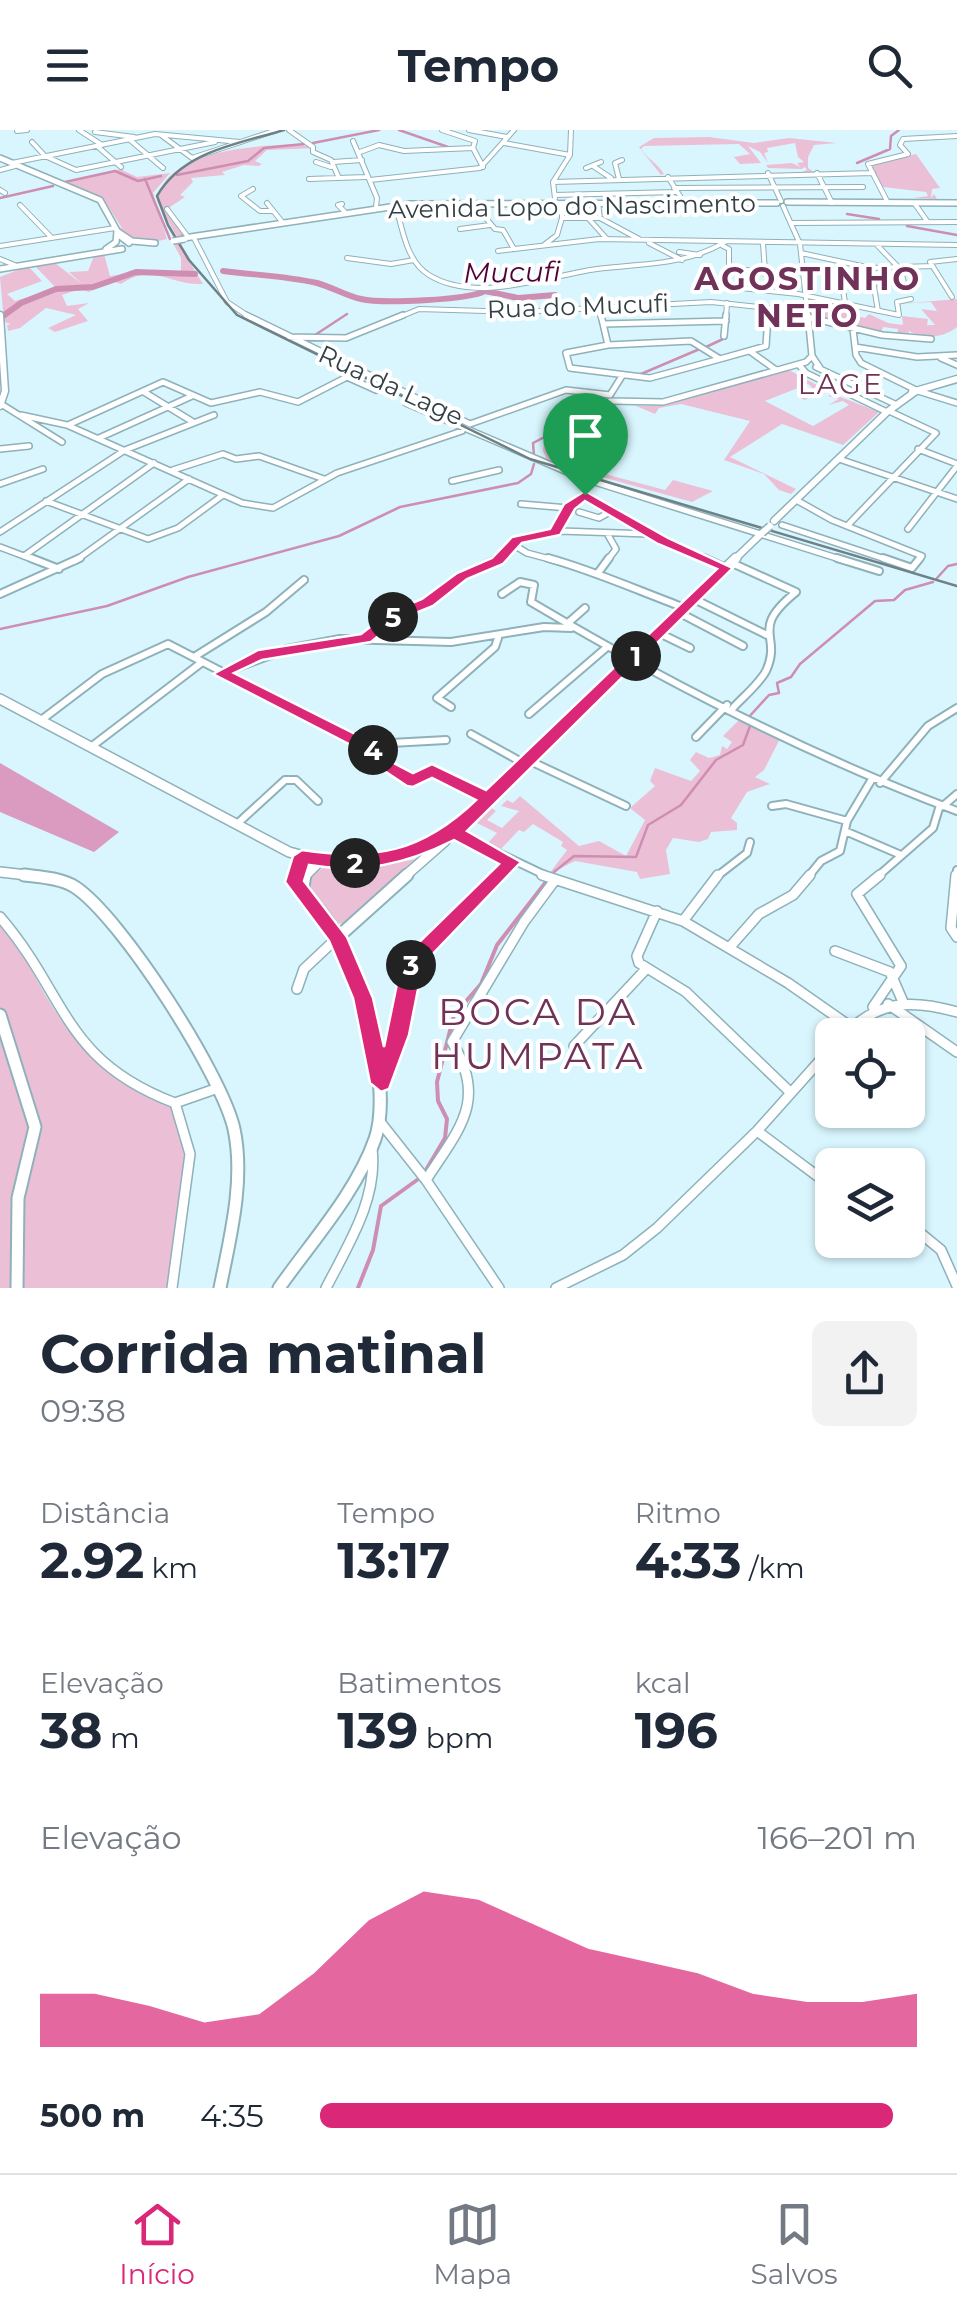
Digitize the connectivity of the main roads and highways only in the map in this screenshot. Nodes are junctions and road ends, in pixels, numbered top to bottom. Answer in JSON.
{"nodes":[{"id":1,"x":0,"y":158,"type":"edge"},
{"id":2,"x":558,"y":202,"type":"junction"},
{"id":3,"x":684,"y":204,"type":"junction"},
{"id":4,"x":783,"y":204,"type":"junction"},
{"id":5,"x":957,"y":204,"type":"edge"},
{"id":6,"x":396,"y":206,"type":"joint"},
{"id":7,"x":283,"y":223,"type":"junction"},
{"id":8,"x":118,"y":231,"type":"junction"},
{"id":9,"x":188,"y":238,"type":"joint"},
{"id":10,"x":173,"y":240,"type":"junction"},
{"id":11,"x":155,"y":243,"type":"junction"},
{"id":12,"x":124,"y":245,"type":"junction"},
{"id":13,"x":94,"y":253,"type":"junction"},
{"id":14,"x":66,"y":258,"type":"junction"},
{"id":15,"x":0,"y":271,"type":"edge"},
{"id":16,"x":0,"y":315,"type":"edge"},
{"id":17,"x":957,"y":379,"type":"edge"},
{"id":18,"x":919,"y":391,"type":"joint"},
{"id":19,"x":1,"y":407,"type":"edge"},
{"id":20,"x":818,"y":480,"type":"junction"},
{"id":21,"x":770,"y":528,"type":"junction"},
{"id":22,"x":0,"y":699,"type":"edge"},
{"id":23,"x":454,"y":832,"type":"junction"},
{"id":24,"x":302,"y":856,"type":"junction"},
{"id":25,"x":321,"y":860,"type":"junction"},
{"id":26,"x":0,"y":872,"type":"edge"},
{"id":27,"x":302,"y":892,"type":"junction"},
{"id":28,"x":338,"y":937,"type":"junction"},
{"id":29,"x":0,"y":1015,"type":"edge"},
{"id":30,"x":17,"y":1288,"type":"edge"},
{"id":31,"x":220,"y":1288,"type":"edge"},
{"id":32,"x":280,"y":1288,"type":"edge"}],
"edges":[{"from":1,"to":8,"type":"main road"},
{"from":2,"to":3,"type":"main road","name":"Avenida Lopo do Nascimento"},
{"from":2,"to":3,"type":"main road","name":"Avenida Lopo do Nascimento"},
{"from":2,"to":6,"type":"main road","name":"Avenida Lopo do Nascimento"},
{"from":2,"to":7,"type":"main road","name":"Avenida Lopo do Nascimento"},
{"from":3,"to":4,"type":"main road","name":"Avenida Lopo do Nascimento"},
{"from":4,"to":5,"type":"main road"},
{"from":4,"to":5,"type":"main road","name":"Avenida Lopo do Nascimento"},
{"from":6,"to":7,"type":"main road","name":"Avenida Lopo do Nascimento"},
{"from":7,"to":9,"type":"main road","name":"Avenida Lopo do Nascimento"},
{"from":8,"to":11,"type":"main road"},
{"from":8,"to":12,"type":"main road"},
{"from":8,"to":13,"type":"main road"},
{"from":9,"to":10,"type":"main road","name":"Avenida Lopo do Nascimento","bridge":true},
{"from":10,"to":11,"type":"main road","name":"Avenida Lopo do Nascimento"},
{"from":10,"to":12,"type":"main road","name":"Avenida Lopo do Nascimento"},
{"from":11,"to":12,"type":"main road","name":"Avenida Lopo do Nascimento"},
{"from":12,"to":13,"type":"main road"},
{"from":12,"to":14,"type":"main road"},
{"from":13,"to":14,"type":"main road"},
{"from":14,"to":15,"type":"main road"},
{"from":16,"to":19,"type":"main road"},
{"from":17,"to":18,"type":"main road"},
{"from":18,"to":20,"type":"main road"},
{"from":20,"to":21,"type":"main road"},
{"from":20,"to":21,"type":"main road"},
{"from":21,"to":23,"type":"main road"},
{"from":22,"to":24,"type":"main road"},
{"from":23,"to":25,"type":"main road"},
{"from":23,"to":28,"type":"main road"},
{"from":24,"to":25,"type":"main road"},
{"from":24,"to":27,"type":"main road"},
{"from":25,"to":27,"type":"main road"},
{"from":26,"to":31,"type":"main road"},
{"from":27,"to":28,"type":"main road"},
{"from":28,"to":32,"type":"main road"},
{"from":29,"to":30,"type":"main road"}]}
